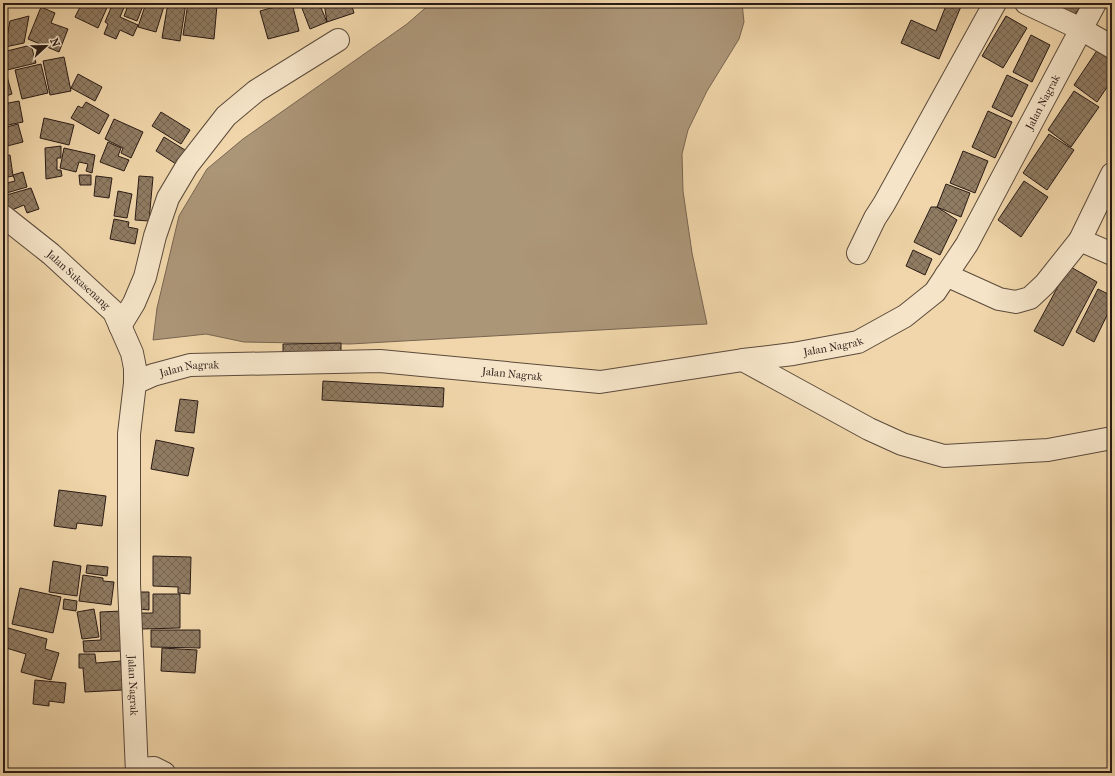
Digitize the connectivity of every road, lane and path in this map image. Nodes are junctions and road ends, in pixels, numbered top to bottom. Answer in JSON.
{"nodes":[{"id":1,"x":995,"y":3,"type":"edge"},
{"id":2,"x":1026,"y":3,"type":"edge"},
{"id":3,"x":1095,"y":3,"type":"edge"},
{"id":4,"x":1081,"y":29,"type":"junction"},
{"id":5,"x":338,"y":40,"type":"dead end"},
{"id":6,"x":1112,"y":47,"type":"edge"},
{"id":7,"x":1112,"y":174,"type":"edge"},
{"id":8,"x":3,"y":216,"type":"edge"},
{"id":9,"x":1080,"y":240,"type":"junction"},
{"id":10,"x":858,"y":252,"type":"dead end"},
{"id":11,"x":1112,"y":254,"type":"edge"},
{"id":12,"x":946,"y":275,"type":"junction"},
{"id":13,"x":120,"y":326,"type":"junction"},
{"id":14,"x":743,"y":360,"type":"junction"},
{"id":15,"x":135,"y":383,"type":"junction"},
{"id":16,"x":1112,"y":438,"type":"edge"},
{"id":17,"x":137,"y":771,"type":"edge"},
{"id":18,"x":164,"y":773,"type":"edge"}],
"edges":[{"from":1,"to":10,"type":"street"},
{"from":2,"to":4,"type":"street"},
{"from":3,"to":4,"type":"street","name":"Jalan Nagrak"},
{"from":4,"to":6,"type":"street"},
{"from":4,"to":12,"type":"street","name":"Jalan Nagrak"},
{"from":5,"to":13,"type":"street"},
{"from":7,"to":9,"type":"street"},
{"from":8,"to":13,"type":"street","name":"Jalan Sukasenang"},
{"from":9,"to":11,"type":"street"},
{"from":9,"to":12,"type":"street"},
{"from":12,"to":14,"type":"street","name":"Jalan Nagrak"},
{"from":13,"to":15,"type":"street","name":"Jalan Sukasenang"},
{"from":14,"to":15,"type":"street","name":"Jalan Nagrak"},
{"from":14,"to":16,"type":"street"},
{"from":15,"to":17,"type":"street","name":"Jalan Nagrak"},
{"from":17,"to":18,"type":"street"}]}
